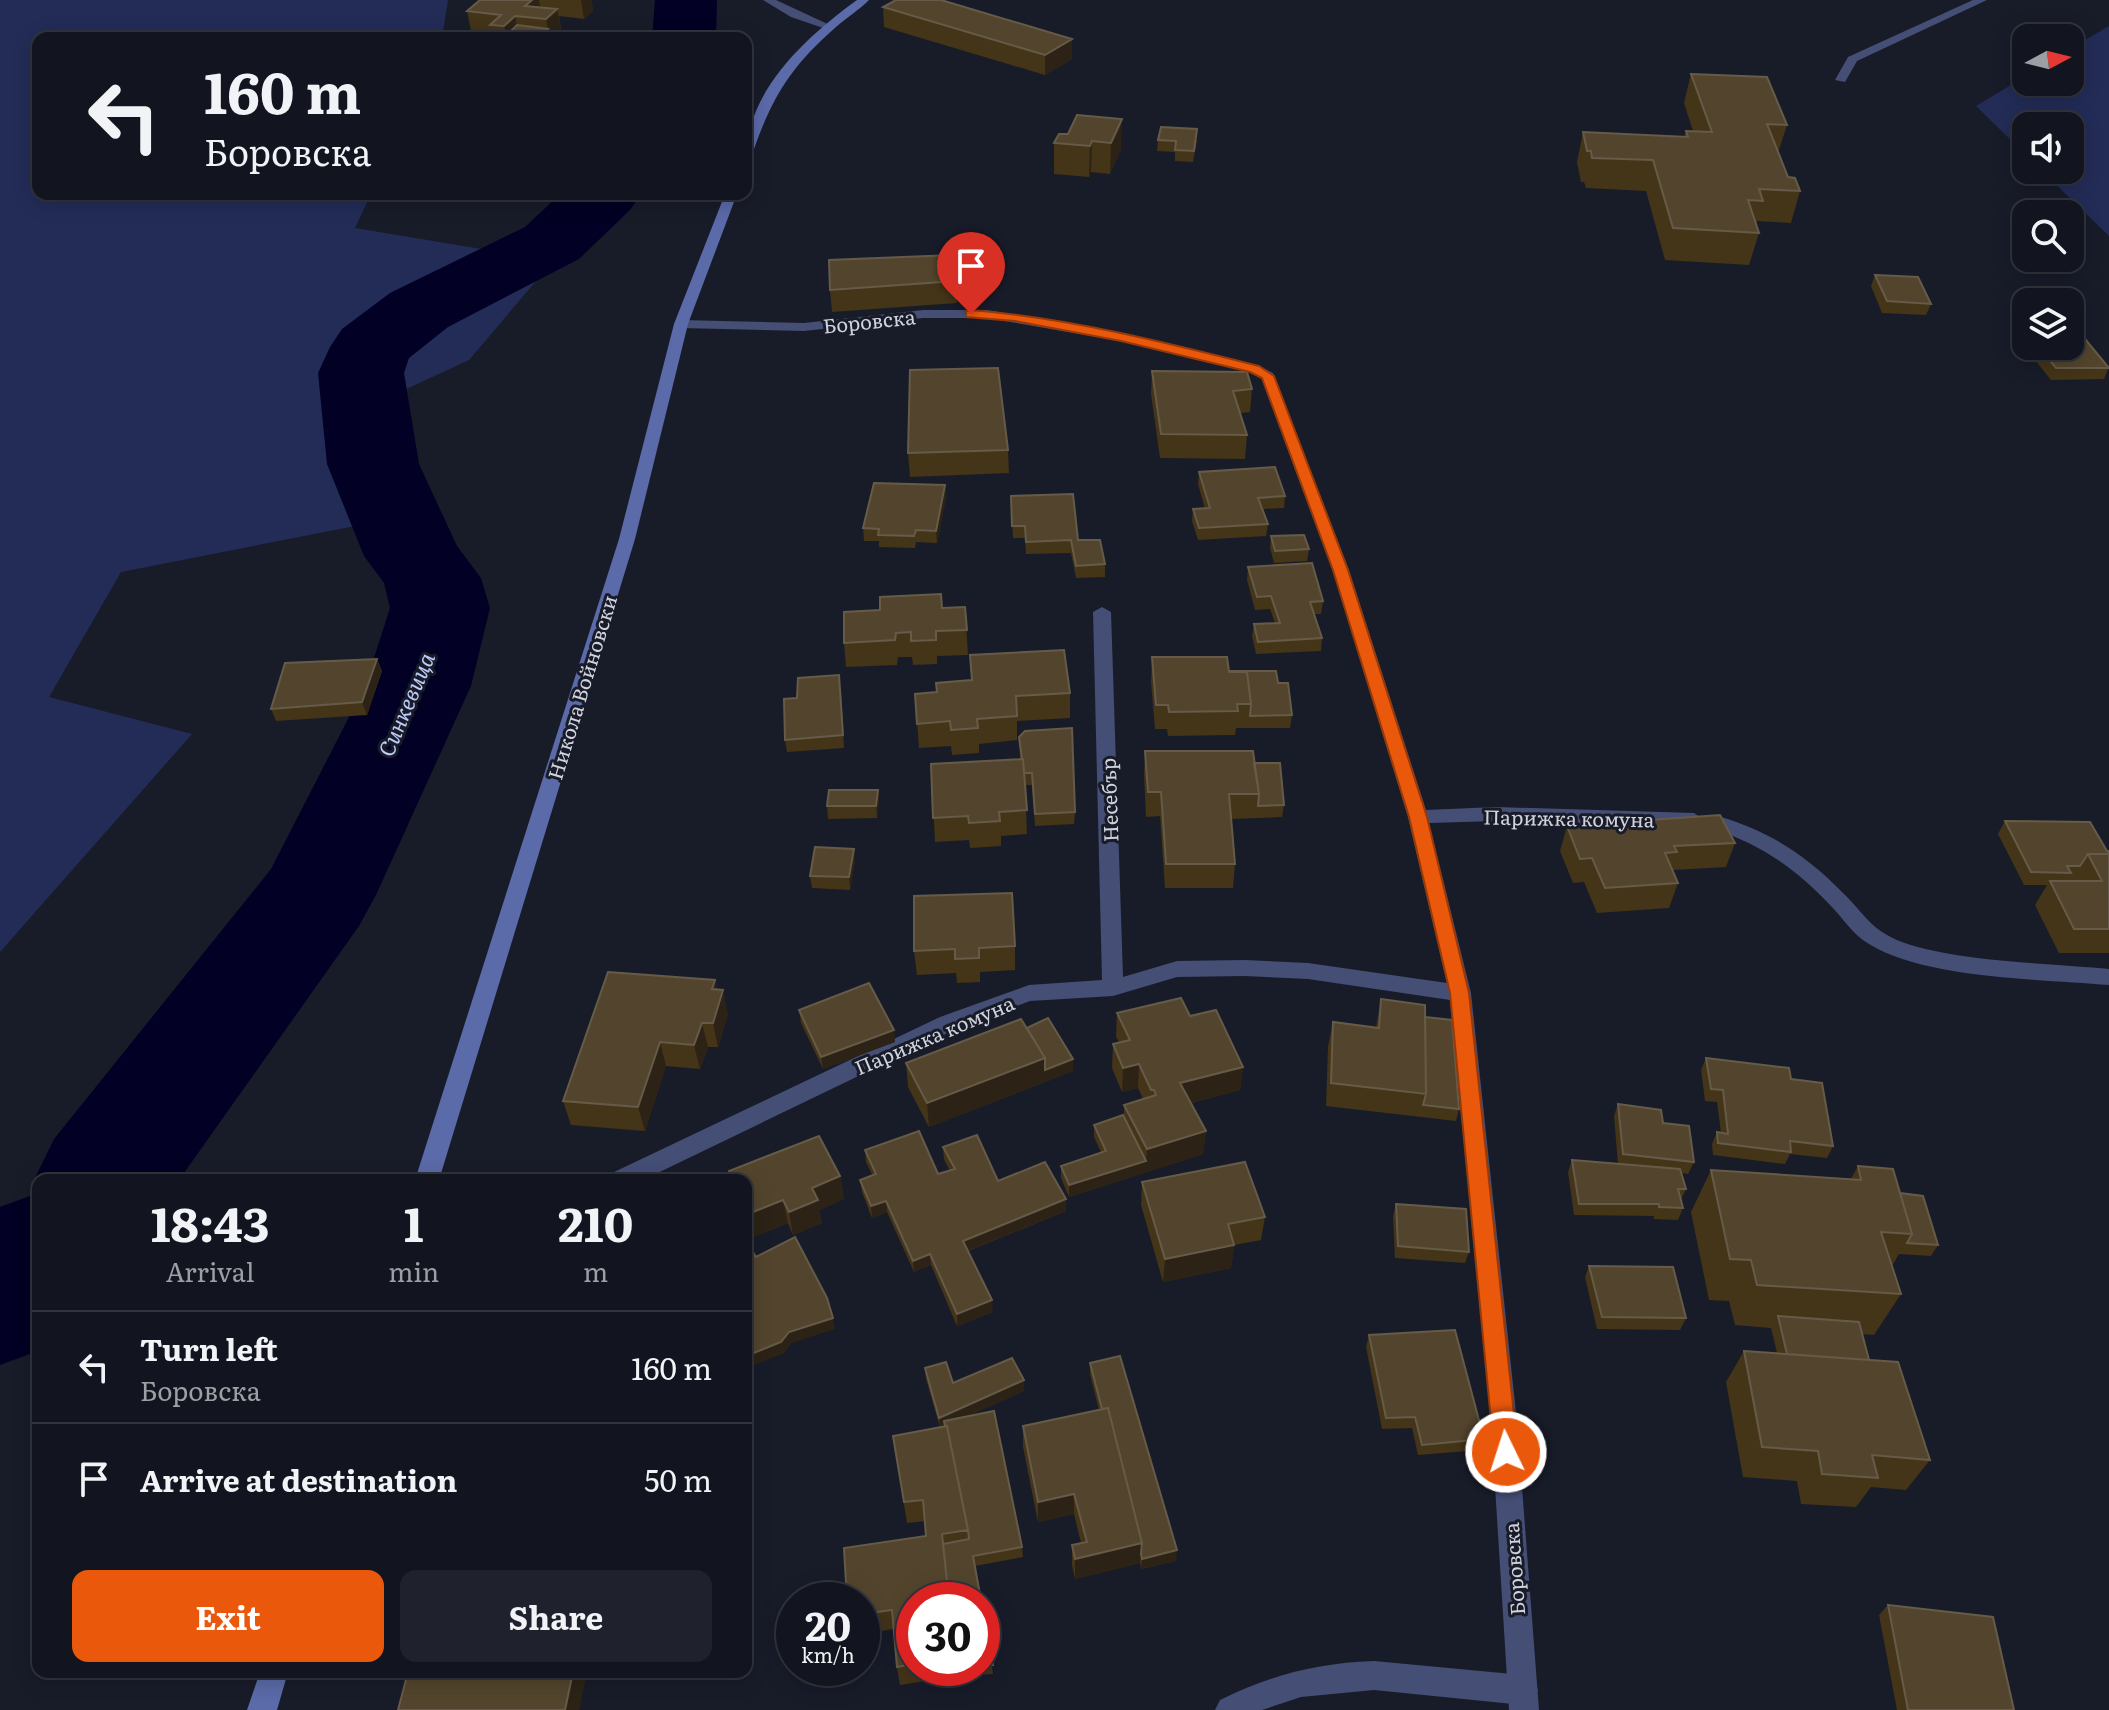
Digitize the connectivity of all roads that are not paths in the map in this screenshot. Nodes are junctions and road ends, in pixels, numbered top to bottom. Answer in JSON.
{"nodes":[{"id":1,"x":768,"y":0,"type":"edge"},
{"id":2,"x":864,"y":0,"type":"edge"},
{"id":3,"x":1982,"y":0,"type":"edge"},
{"id":4,"x":829,"y":27,"type":"junction"},
{"id":5,"x":1841,"y":80,"type":"dead end"},
{"id":6,"x":752,"y":136,"type":"edge"},
{"id":7,"x":729,"y":200,"type":"edge"},
{"id":8,"x":681,"y":324,"type":"junction"},
{"id":9,"x":1102,"y":612,"type":"dead end"},
{"id":10,"x":1418,"y":817,"type":"junction"},
{"id":11,"x":2109,"y":977,"type":"edge"},
{"id":12,"x":1113,"y":988,"type":"junction"},
{"id":13,"x":1460,"y":993,"type":"junction"},
{"id":14,"x":429,"y":1174,"type":"edge"},
{"id":15,"x":633,"y":1174,"type":"edge"},
{"id":16,"x":272,"y":1678,"type":"edge"},
{"id":17,"x":1523,"y":1700,"type":"edge"},
{"id":18,"x":262,"y":1710,"type":"edge"},
{"id":19,"x":1230,"y":1710,"type":"edge"}],
"edges":[{"from":1,"to":4,"type":"street"},
{"from":2,"to":4,"type":"street"},
{"from":3,"to":5,"type":"street"},
{"from":4,"to":6,"type":"street"},
{"from":7,"to":8,"type":"street","name":"Никола Войновски"},
{"from":8,"to":10,"type":"street","name":"Боровска"},
{"from":8,"to":14,"type":"street","name":"Никола Войновски"},
{"from":9,"to":12,"type":"street","name":"Несебър"},
{"from":10,"to":11,"type":"street","name":"Парижка комуна"},
{"from":10,"to":13,"type":"street","name":"Боровска"},
{"from":12,"to":13,"type":"street","name":"Парижка комуна"},
{"from":12,"to":15,"type":"street","name":"Парижка комуна"},
{"from":13,"to":17,"type":"street","name":"Боровска"},
{"from":16,"to":18,"type":"street"},
{"from":17,"to":19,"type":"street"}]}
